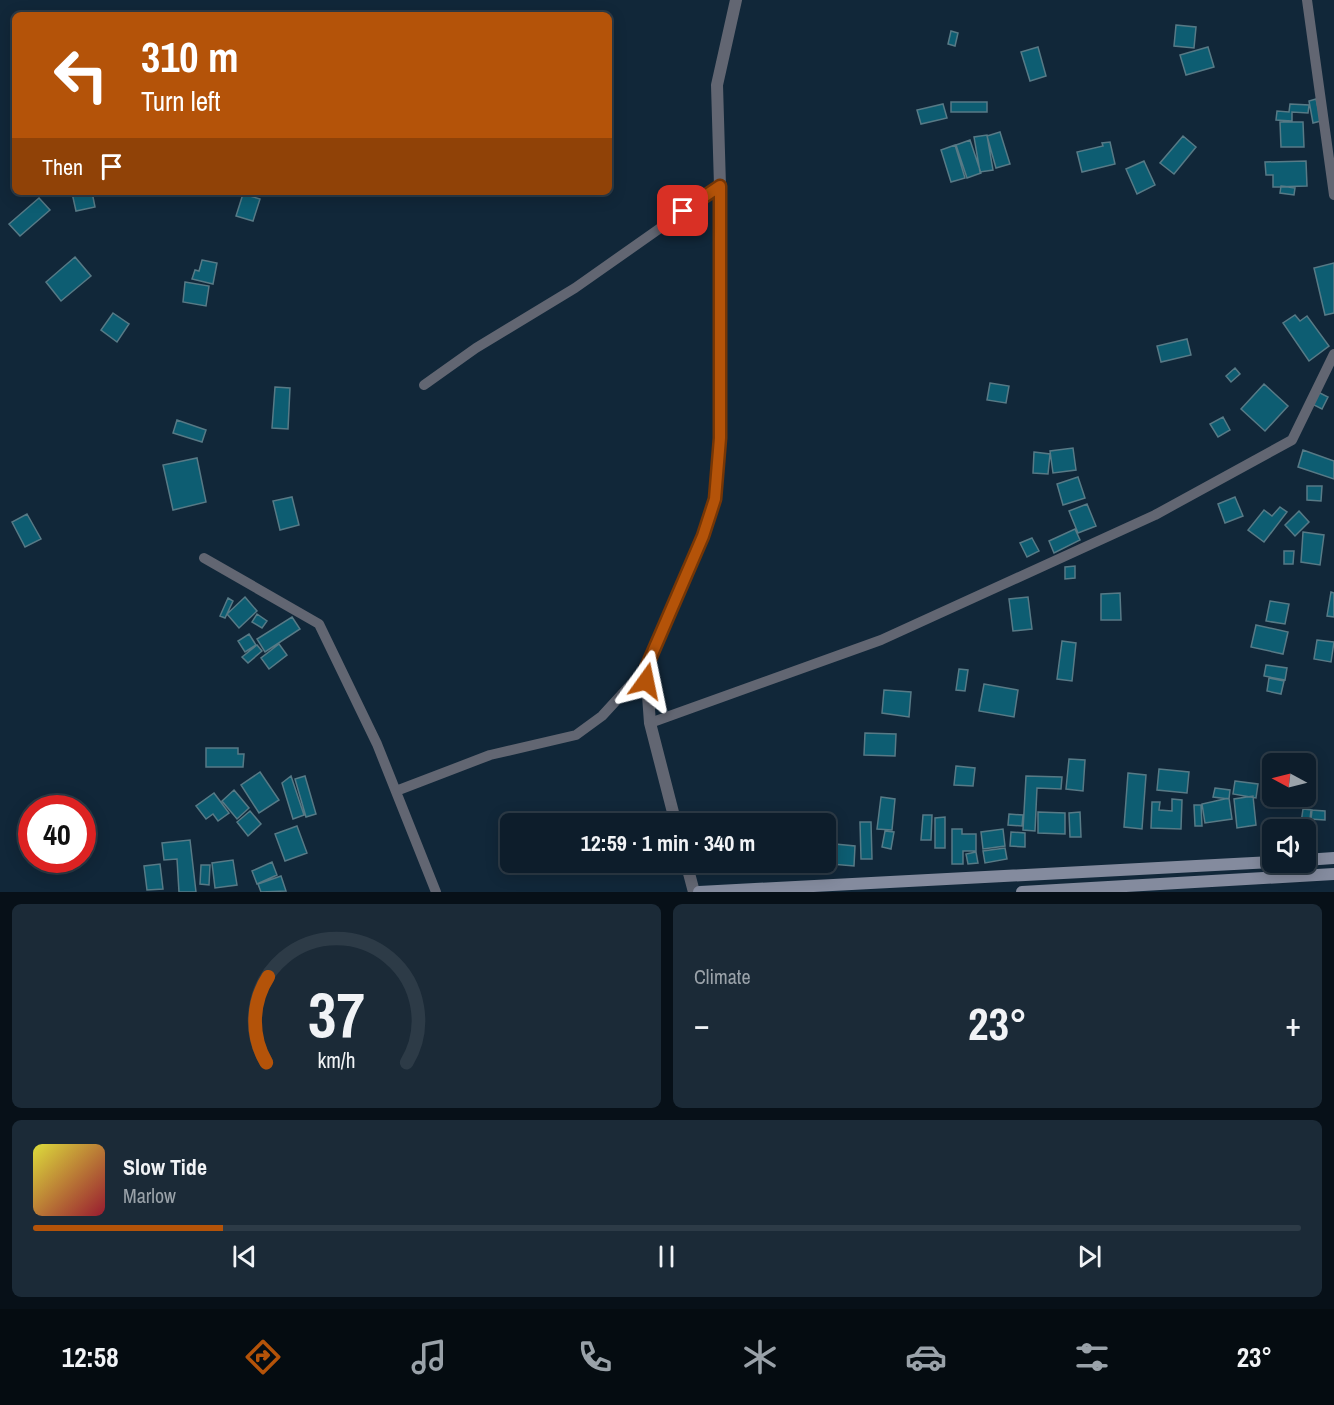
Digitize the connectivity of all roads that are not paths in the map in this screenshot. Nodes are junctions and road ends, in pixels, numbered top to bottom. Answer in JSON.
{"nodes":[{"id":1,"x":736,"y":0,"type":"edge"},
{"id":2,"x":1308,"y":0,"type":"edge"},
{"id":3,"x":720,"y":186,"type":"junction"},
{"id":4,"x":1334,"y":195,"type":"edge"},
{"id":5,"x":1334,"y":354,"type":"edge"},
{"id":6,"x":424,"y":385,"type":"dead end"},
{"id":7,"x":204,"y":558,"type":"dead end"},
{"id":8,"x":646,"y":668,"type":"junction"},
{"id":9,"x":650,"y":723,"type":"junction"},
{"id":10,"x":396,"y":791,"type":"junction"},
{"id":11,"x":673,"y":813,"type":"edge"},
{"id":12,"x":1334,"y":858,"type":"edge"},
{"id":13,"x":1316,"y":859,"type":"edge"},
{"id":14,"x":1262,"y":863,"type":"edge"},
{"id":15,"x":689,"y":873,"type":"edge"},
{"id":16,"x":1334,"y":874,"type":"edge"},
{"id":17,"x":436,"y":892,"type":"edge"},
{"id":18,"x":694,"y":892,"type":"edge"},
{"id":19,"x":699,"y":892,"type":"edge"},
{"id":20,"x":1022,"y":892,"type":"edge"}],
"edges":[{"from":1,"to":3,"type":"street"},
{"from":2,"to":4,"type":"street"},
{"from":3,"to":6,"type":"street"},
{"from":3,"to":8,"type":"street"},
{"from":5,"to":9,"type":"street"},
{"from":7,"to":10,"type":"street"},
{"from":8,"to":9,"type":"street"},
{"from":8,"to":10,"type":"street"},
{"from":9,"to":11,"type":"street"},
{"from":10,"to":17,"type":"street"},
{"from":12,"to":13,"type":"main road"},
{"from":14,"to":19,"type":"main road"},
{"from":15,"to":18,"type":"street"},
{"from":16,"to":20,"type":"main road"}]}
